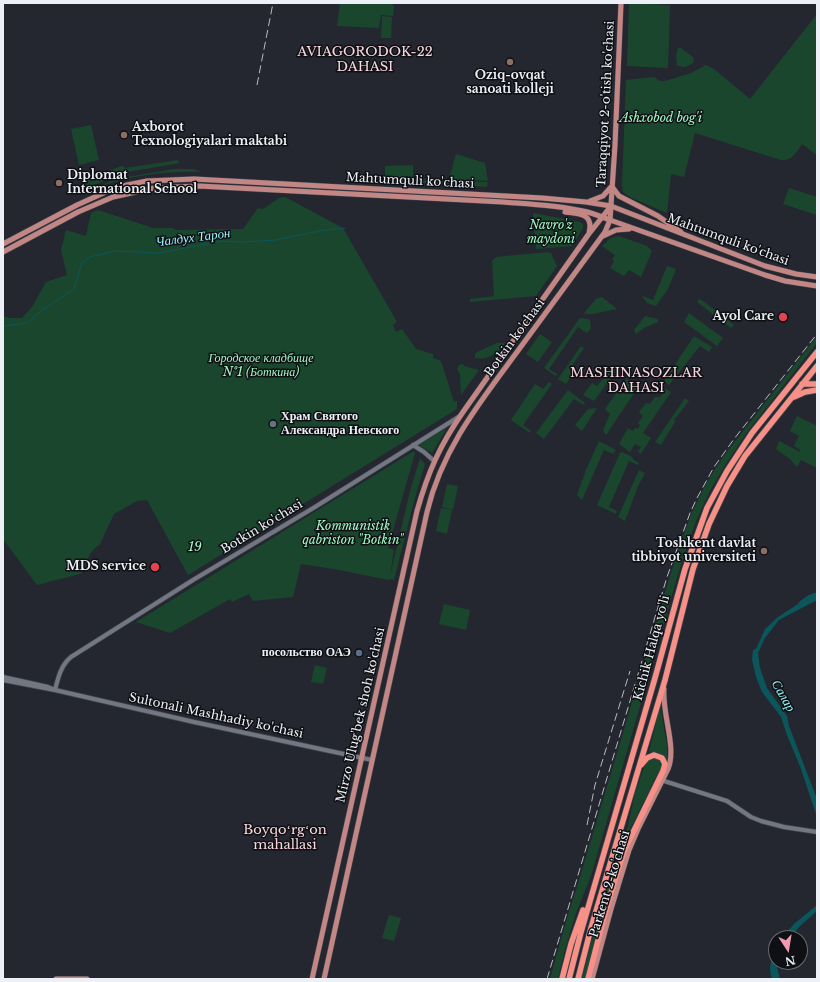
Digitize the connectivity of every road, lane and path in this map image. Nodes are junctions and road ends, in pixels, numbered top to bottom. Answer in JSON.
{"nodes":[{"id":1,"x":621,"y":3,"type":"edge"},
{"id":2,"x":613,"y":185,"type":"junction"},
{"id":3,"x":503,"y":195,"type":"junction"},
{"id":4,"x":503,"y":202,"type":"junction"},
{"id":5,"x":586,"y":202,"type":"junction"},
{"id":6,"x":544,"y":206,"type":"junction"},
{"id":7,"x":611,"y":206,"type":"junction"},
{"id":8,"x":602,"y":217,"type":"junction"},
{"id":9,"x":610,"y":220,"type":"junction"},
{"id":10,"x":638,"y":230,"type":"junction"},
{"id":11,"x":588,"y":235,"type":"junction"},
{"id":12,"x":601,"y":238,"type":"junction"},
{"id":13,"x":688,"y":238,"type":"junction"},
{"id":14,"x":3,"y":244,"type":"edge"},
{"id":15,"x":3,"y":252,"type":"edge"},
{"id":16,"x":817,"y":277,"type":"edge"},
{"id":17,"x":817,"y":286,"type":"edge"},
{"id":18,"x":537,"y":308,"type":"junction"},
{"id":19,"x":545,"y":314,"type":"junction"},
{"id":20,"x":817,"y":352,"type":"edge"},
{"id":21,"x":817,"y":366,"type":"edge"},
{"id":22,"x":817,"y":375,"type":"edge"},
{"id":23,"x":802,"y":384,"type":"junction"},
{"id":24,"x":817,"y":384,"type":"edge"},
{"id":25,"x":817,"y":390,"type":"edge"},
{"id":26,"x":790,"y":399,"type":"junction"},
{"id":27,"x":460,"y":416,"type":"junction"},
{"id":28,"x":413,"y":445,"type":"junction"},
{"id":29,"x":435,"y":459,"type":"junction"},
{"id":30,"x":444,"y":462,"type":"junction"},
{"id":31,"x":400,"y":587,"type":"junction"},
{"id":32,"x":410,"y":590,"type":"junction"},
{"id":33,"x":3,"y":679,"type":"edge"},
{"id":34,"x":664,"y":680,"type":"junction"},
{"id":35,"x":55,"y":690,"type":"junction"},
{"id":36,"x":362,"y":758,"type":"junction"},
{"id":37,"x":372,"y":760,"type":"junction"},
{"id":38,"x":639,"y":766,"type":"junction"},
{"id":39,"x":661,"y":780,"type":"junction"},
{"id":40,"x":817,"y":832,"type":"edge"},
{"id":41,"x":337,"y":869,"type":"junction"},
{"id":42,"x":348,"y":871,"type":"junction"},
{"id":43,"x":596,"y":878,"type":"junction"},
{"id":44,"x":56,"y":979,"type":"edge"},
{"id":45,"x":87,"y":979,"type":"edge"},
{"id":46,"x":312,"y":979,"type":"edge"},
{"id":47,"x":324,"y":979,"type":"edge"},
{"id":48,"x":562,"y":979,"type":"edge"},
{"id":49,"x":570,"y":979,"type":"edge"},
{"id":50,"x":578,"y":979,"type":"edge"},
{"id":51,"x":588,"y":979,"type":"edge"},
{"id":52,"x":592,"y":979,"type":"edge"}],
"edges":[{"from":1,"to":2,"type":"main road","name":"Taraqqiyot 2-o'tish ko'chasi"},
{"from":2,"to":5,"type":"main road"},
{"from":2,"to":7,"type":"main road","name":"Taraqqiyot 2-o'tish ko'chasi"},
{"from":2,"to":13,"type":"main road"},
{"from":3,"to":4,"type":"main road"},
{"from":3,"to":5,"type":"main road","name":"Mahtumquli ko'chasi"},
{"from":3,"to":14,"type":"main road","name":"Mahtumquli ko'chasi"},
{"from":4,"to":6,"type":"main road","name":"Mahtumquli ko'chasi"},
{"from":4,"to":15,"type":"main road","name":"Mahtumquli ko'chasi"},
{"from":5,"to":7,"type":"main road","name":"Mahtumquli ko'chasi"},
{"from":6,"to":8,"type":"main road","name":"Mahtumquli ko'chasi"},
{"from":6,"to":11,"type":"main road"},
{"from":7,"to":8,"type":"main road","name":"Botkin ko'chasi"},
{"from":7,"to":9,"type":"main road","name":"Taraqqiyot 2-o'tish ko'chasi"},
{"from":7,"to":13,"type":"main road","name":"Mahtumquli ko'chasi"},
{"from":8,"to":9,"type":"main road","name":"Mahtumquli ko'chasi"},
{"from":8,"to":11,"type":"main road","name":"Botkin ko'chasi"},
{"from":9,"to":10,"type":"main road","name":"Mahtumquli ko'chasi"},
{"from":9,"to":12,"type":"main road","name":"Botkin ko'chasi"},
{"from":10,"to":12,"type":"main road"},
{"from":10,"to":17,"type":"main road","name":"Mahtumquli ko'chasi"},
{"from":11,"to":18,"type":"main road","name":"Botkin ko'chasi"},
{"from":12,"to":19,"type":"main road","name":"Botkin ko'chasi"},
{"from":13,"to":16,"type":"main road","name":"Mahtumquli ko'chasi"},
{"from":18,"to":19,"type":"main road"},
{"from":18,"to":27,"type":"main road","name":"Botkin ko'chasi"},
{"from":19,"to":30,"type":"main road","name":"Botkin ko'chasi"},
{"from":20,"to":43,"type":"highway","name":"Kichik Halqa yo'li"},
{"from":21,"to":22,"type":"highway"},
{"from":21,"to":23,"type":"highway","name":"Kichik Halqa yo'li"},
{"from":23,"to":24,"type":"highway"},
{"from":23,"to":26,"type":"highway","name":"Kichik Halqa yo'li"},
{"from":25,"to":26,"type":"highway"},
{"from":26,"to":34,"type":"highway","name":"Kichik Halqa yo'li"},
{"from":27,"to":28,"type":"street","name":"Botkin ko'chasi"},
{"from":27,"to":29,"type":"main road","name":"Botkin ko'chasi"},
{"from":28,"to":29,"type":"street"},
{"from":28,"to":35,"type":"street","name":"Botkin ko'chasi"},
{"from":29,"to":30,"type":"main road"},
{"from":29,"to":31,"type":"main road","name":"Mirzo Ulug'bek shoh ko'chasi"},
{"from":30,"to":32,"type":"main road","name":"Mirzo Ulug'bek shoh ko'chasi"},
{"from":31,"to":32,"type":"main road"},
{"from":31,"to":36,"type":"main road","name":"Mirzo Ulug'bek shoh ko'chasi"},
{"from":32,"to":37,"type":"main road","name":"Mirzo Ulug'bek shoh ko'chasi"},
{"from":33,"to":35,"type":"street","name":"Sultonali Mashhadiy ko'chasi"},
{"from":34,"to":38,"type":"highway","name":"Kichik Halqa yo'li"},
{"from":34,"to":39,"type":"main road","name":"Parkent 2-ko'chasi"},
{"from":35,"to":36,"type":"street","name":"Sultonali Mashhadiy ko'chasi"},
{"from":36,"to":37,"type":"street","name":"Sultonali Mashhadiy ko'chasi"},
{"from":36,"to":41,"type":"main road","name":"Mirzo Ulug'bek shoh ko'chasi"},
{"from":37,"to":42,"type":"main road","name":"Mirzo Ulug'bek shoh ko'chasi"},
{"from":38,"to":39,"type":"highway"},
{"from":38,"to":50,"type":"highway","name":"Kichik Halqa yo'li"},
{"from":39,"to":40,"type":"street"},
{"from":39,"to":51,"type":"highway"},
{"from":39,"to":52,"type":"main road","name":"Parkent 2-ko'chasi"},
{"from":41,"to":42,"type":"main road"},
{"from":41,"to":46,"type":"main road","name":"Mirzo Ulug'bek shoh ko'chasi"},
{"from":42,"to":47,"type":"main road","name":"Mirzo Ulug'bek shoh ko'chasi"},
{"from":43,"to":48,"type":"highway"},
{"from":43,"to":49,"type":"highway","name":"Kichik Halqa yo'li"},
{"from":44,"to":45,"type":"main road"}]}
